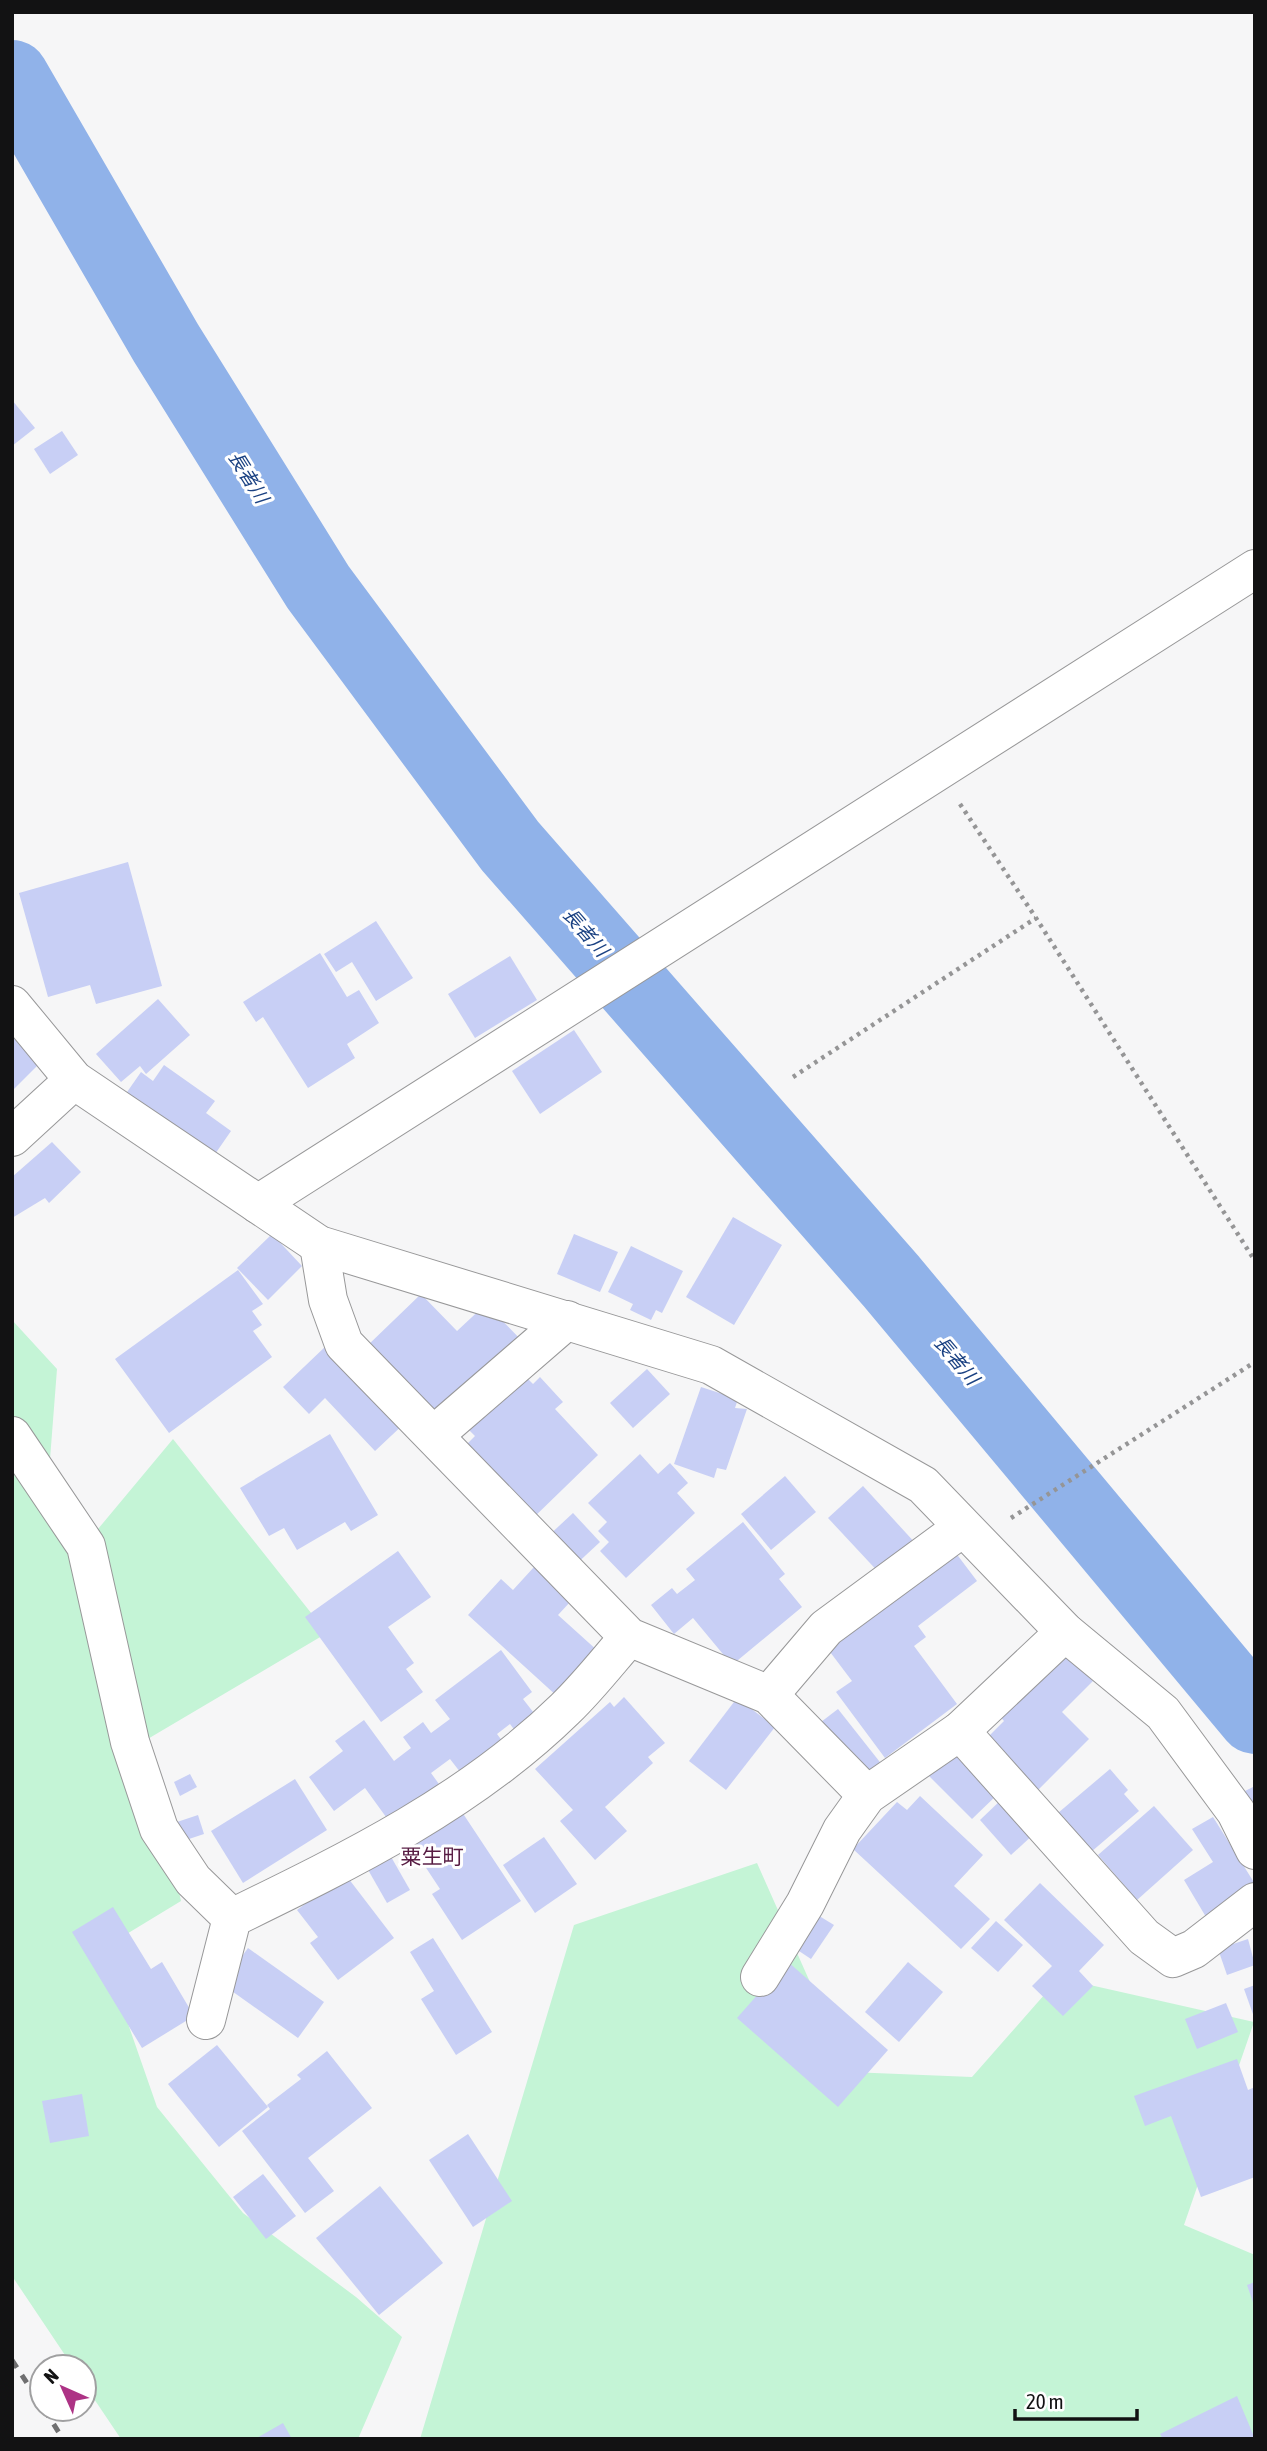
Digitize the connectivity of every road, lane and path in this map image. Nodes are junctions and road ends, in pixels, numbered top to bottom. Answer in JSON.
{"nodes":[{"id":1,"x":1255,"y":569,"type":"edge"},
{"id":2,"x":938,"y":772,"type":"junction"},
{"id":3,"x":1036,"y":918,"type":"junction"},
{"id":4,"x":12,"y":1005,"type":"edge"},
{"id":5,"x":793,"y":1077,"type":"dead end"},
{"id":6,"x":74,"y":1080,"type":"junction"},
{"id":7,"x":12,"y":1137,"type":"edge"},
{"id":8,"x":258,"y":1204,"type":"junction"},
{"id":9,"x":319,"y":1245,"type":"junction"},
{"id":10,"x":1255,"y":1261,"type":"edge"},
{"id":11,"x":567,"y":1320,"type":"junction"},
{"id":12,"x":1255,"y":1362,"type":"edge"},
{"id":13,"x":434,"y":1435,"type":"junction"},
{"id":14,"x":12,"y":1436,"type":"edge"},
{"id":15,"x":1023,"y":1512,"type":"dead end"},
{"id":16,"x":962,"y":1528,"type":"junction"},
{"id":17,"x":1065,"y":1632,"type":"junction"},
{"id":18,"x":629,"y":1637,"type":"junction"},
{"id":19,"x":769,"y":1695,"type":"junction"},
{"id":20,"x":960,"y":1731,"type":"junction"},
{"id":21,"x":867,"y":1795,"type":"junction"},
{"id":22,"x":1255,"y":1850,"type":"edge"},
{"id":23,"x":1255,"y":1902,"type":"edge"},
{"id":24,"x":232,"y":1918,"type":"junction"},
{"id":25,"x":760,"y":1977,"type":"dead end"},
{"id":26,"x":206,"y":2020,"type":"dead end"}],
"edges":[{"from":1,"to":2,"type":"street"},
{"from":2,"to":3,"type":"path"},
{"from":2,"to":8,"type":"street"},
{"from":3,"to":5,"type":"path"},
{"from":3,"to":10,"type":"path"},
{"from":4,"to":6,"type":"street"},
{"from":6,"to":7,"type":"street"},
{"from":6,"to":8,"type":"street"},
{"from":8,"to":9,"type":"street"},
{"from":9,"to":11,"type":"street"},
{"from":9,"to":13,"type":"street"},
{"from":11,"to":13,"type":"street"},
{"from":11,"to":16,"type":"street"},
{"from":12,"to":15,"type":"path"},
{"from":13,"to":18,"type":"street"},
{"from":14,"to":24,"type":"street"},
{"from":16,"to":17,"type":"street"},
{"from":16,"to":19,"type":"street"},
{"from":17,"to":20,"type":"street"},
{"from":17,"to":22,"type":"street"},
{"from":18,"to":19,"type":"street"},
{"from":18,"to":24,"type":"street"},
{"from":19,"to":21,"type":"street"},
{"from":20,"to":21,"type":"street"},
{"from":20,"to":23,"type":"street"},
{"from":21,"to":25,"type":"street"},
{"from":24,"to":26,"type":"street"}]}
